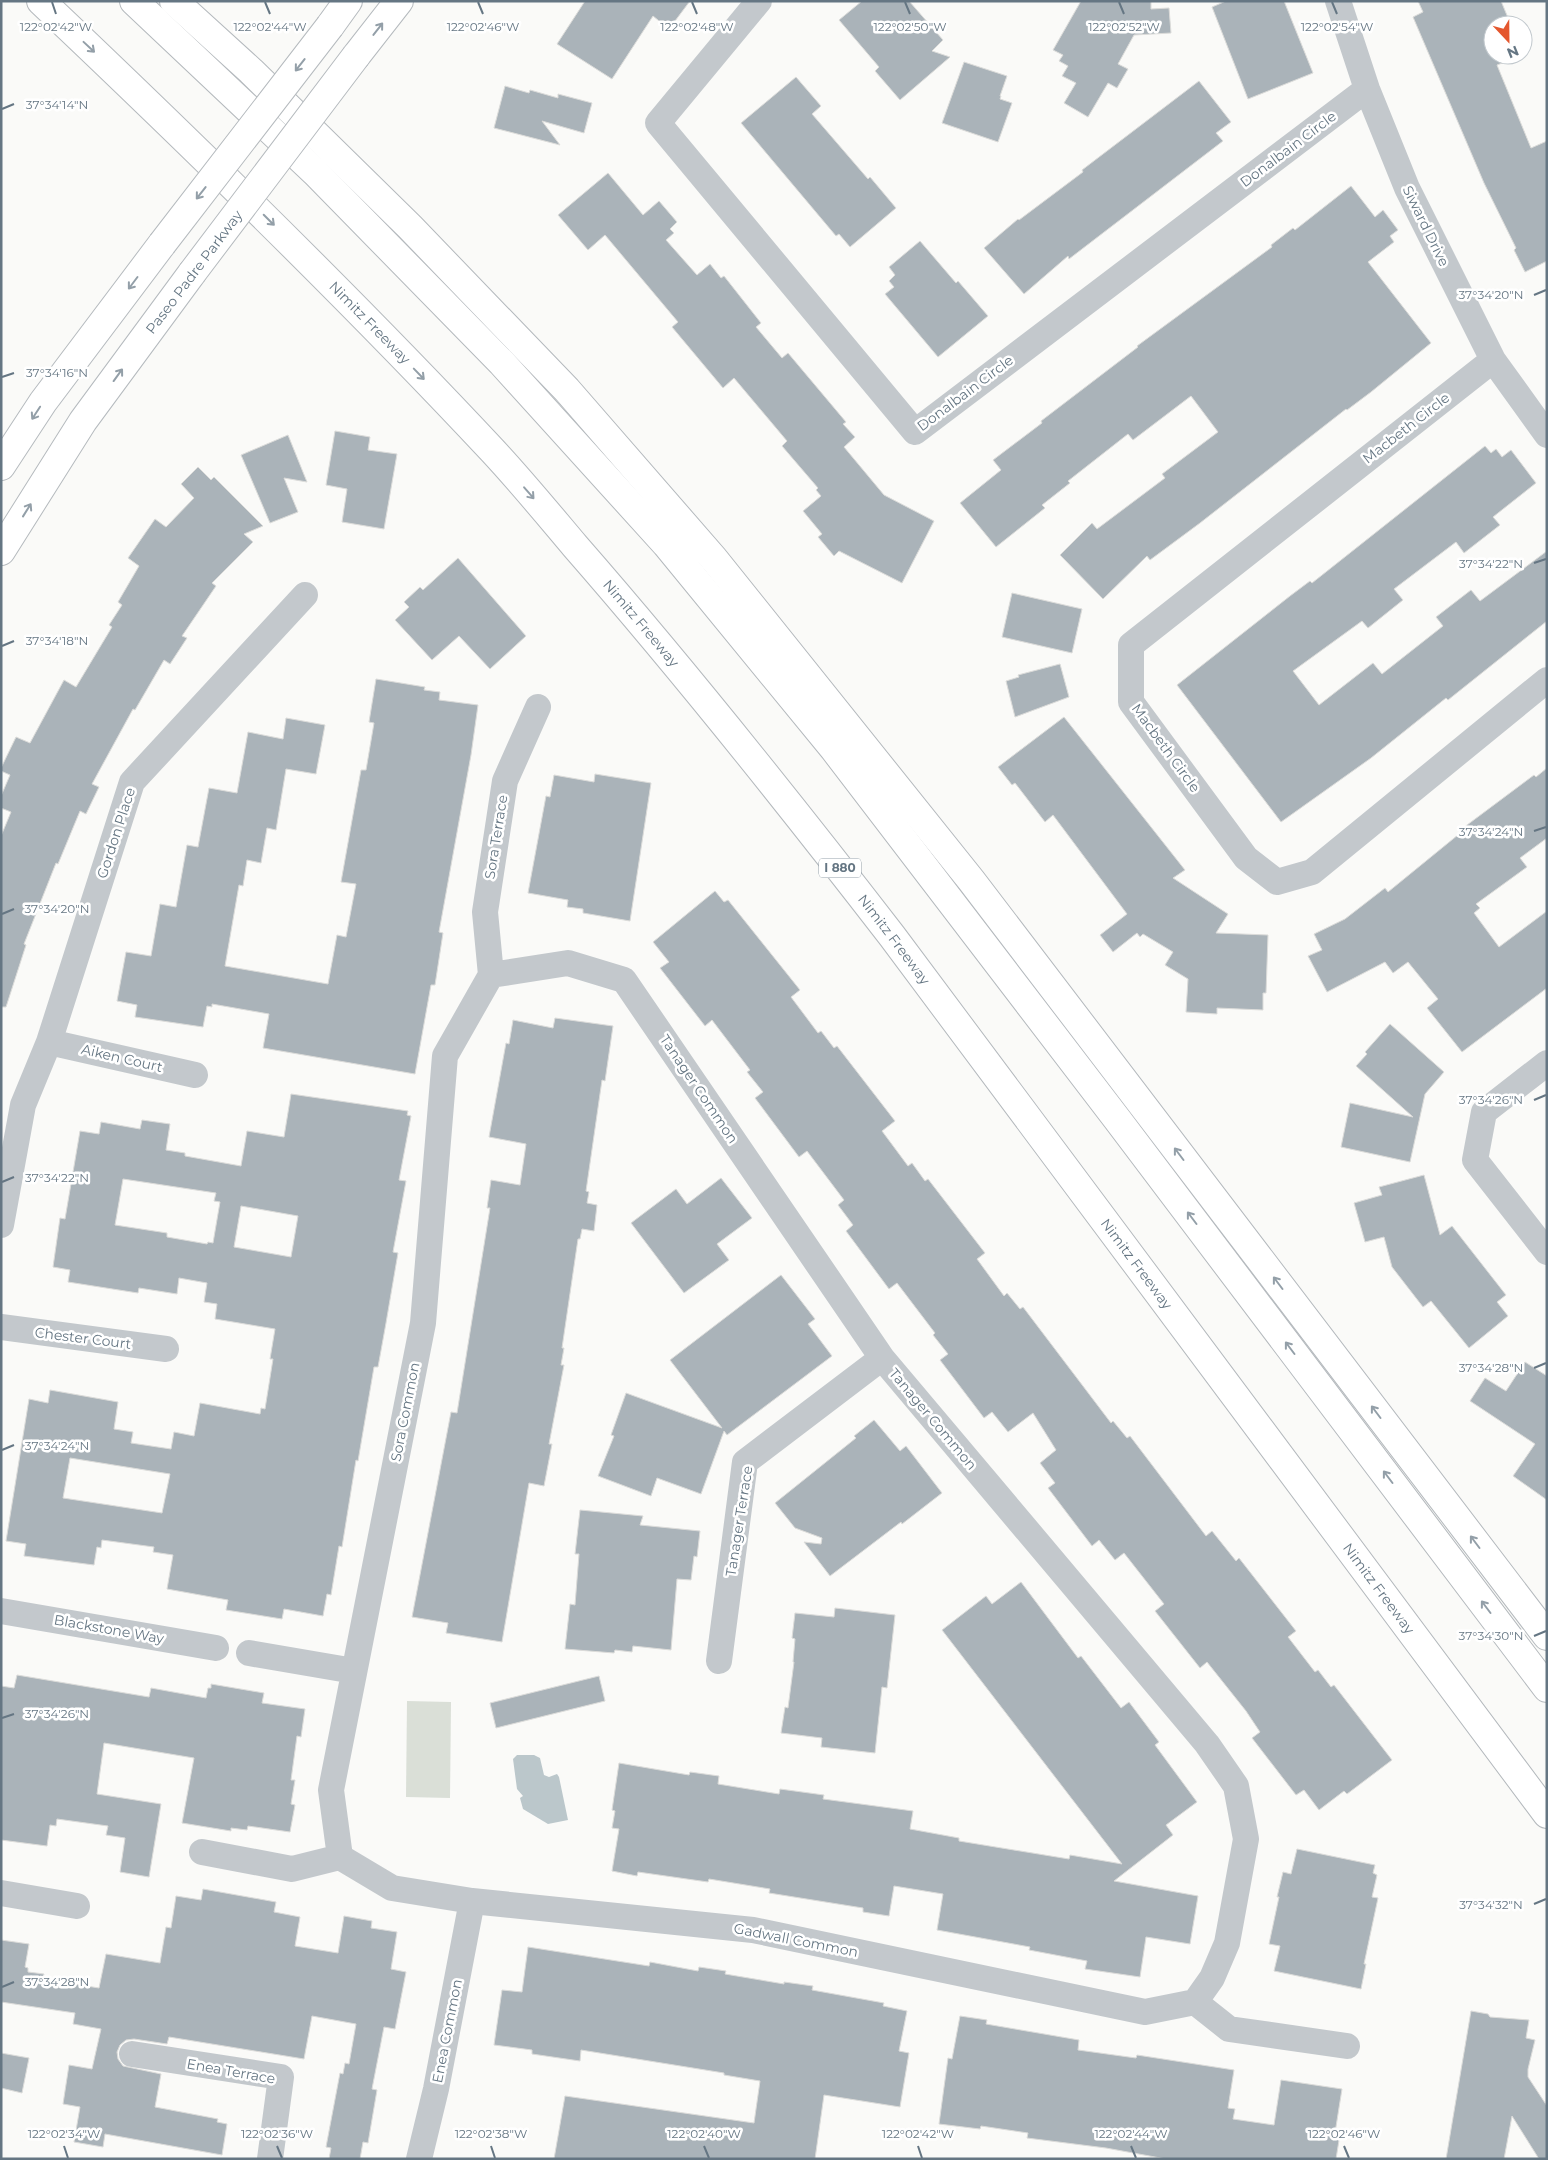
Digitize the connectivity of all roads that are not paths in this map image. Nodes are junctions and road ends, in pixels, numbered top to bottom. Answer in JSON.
{"nodes":[{"id":1,"x":41,"y":1,"type":"edge"},
{"id":2,"x":134,"y":1,"type":"edge"},
{"id":3,"x":174,"y":1,"type":"edge"},
{"id":4,"x":348,"y":1,"type":"edge"},
{"id":5,"x":399,"y":1,"type":"edge"},
{"id":6,"x":759,"y":1,"type":"edge"},
{"id":7,"x":1338,"y":1,"type":"edge"},
{"id":8,"x":1367,"y":89,"type":"junction"},
{"id":9,"x":1493,"y":360,"type":"junction"},
{"id":10,"x":1547,"y":435,"type":"edge"},
{"id":11,"x":1,"y":466,"type":"edge"},
{"id":12,"x":1,"y":551,"type":"edge"},
{"id":13,"x":305,"y":595,"type":"dead end"},
{"id":14,"x":1547,"y":680,"type":"edge"},
{"id":15,"x":538,"y":706,"type":"dead end"},
{"id":16,"x":491,"y":975,"type":"junction"},
{"id":17,"x":49,"y":1042,"type":"junction"},
{"id":18,"x":1547,"y":1063,"type":"edge"},
{"id":19,"x":195,"y":1075,"type":"dead end"},
{"id":20,"x":1,"y":1225,"type":"edge"},
{"id":21,"x":1547,"y":1252,"type":"edge"},
{"id":22,"x":1,"y":1327,"type":"edge"},
{"id":23,"x":166,"y":1349,"type":"dead end"},
{"id":24,"x":882,"y":1358,"type":"junction"},
{"id":25,"x":1,"y":1611,"type":"edge"},
{"id":26,"x":1547,"y":1636,"type":"edge"},
{"id":27,"x":216,"y":1648,"type":"dead end"},
{"id":28,"x":249,"y":1653,"type":"dead end"},
{"id":29,"x":719,"y":1660,"type":"dead end"},
{"id":30,"x":354,"y":1671,"type":"junction"},
{"id":31,"x":1547,"y":1688,"type":"edge"},
{"id":32,"x":1547,"y":1814,"type":"edge"},
{"id":33,"x":202,"y":1852,"type":"dead end"},
{"id":34,"x":340,"y":1857,"type":"junction"},
{"id":35,"x":1,"y":1893,"type":"edge"},
{"id":36,"x":472,"y":1902,"type":"junction"},
{"id":37,"x":77,"y":1906,"type":"dead end"},
{"id":38,"x":1195,"y":2002,"type":"junction"},
{"id":39,"x":1347,"y":2046,"type":"dead end"},
{"id":40,"x":132,"y":2054,"type":"dead end"},
{"id":41,"x":270,"y":2159,"type":"edge"},
{"id":42,"x":419,"y":2159,"type":"edge"}],
"edges":[{"from":1,"to":32,"type":"main road","name":"Nimitz Freeway","number":"I 880","one_way":true},
{"from":31,"to":2,"type":"main road","one_way":true},
{"from":26,"to":3,"type":"main road","one_way":true},
{"from":4,"to":11,"type":"main road","one_way":true,"bridge":true},
{"from":12,"to":5,"type":"main road","name":"Paseo Padre Parkway","one_way":true,"bridge":true},
{"from":6,"to":8,"type":"street","name":"Donalbain Circle"},
{"from":7,"to":8,"type":"street","name":"Siward Drive"},
{"from":8,"to":9,"type":"street","name":"Siward Drive"},
{"from":9,"to":10,"type":"street","name":"Siward Drive"},
{"from":9,"to":14,"type":"street","name":"Macbeth Circle"},
{"from":13,"to":17,"type":"street","name":"Gordon Place"},
{"from":15,"to":16,"type":"street","name":"Sora Terrace"},
{"from":16,"to":24,"type":"street","name":"Tanager Common"},
{"from":16,"to":30,"type":"street","name":"Sora Common"},
{"from":17,"to":19,"type":"street","name":"Aiken Court"},
{"from":17,"to":20,"type":"street","name":"Gordon Place"},
{"from":18,"to":21,"type":"street"},
{"from":22,"to":23,"type":"street","name":"Chester Court"},
{"from":24,"to":29,"type":"street","name":"Tanager Terrace"},
{"from":24,"to":38,"type":"street","name":"Tanager Common"},
{"from":25,"to":27,"type":"street","name":"Blackstone Way"},
{"from":28,"to":30,"type":"street"},
{"from":30,"to":34,"type":"street","name":"Sora Common"},
{"from":33,"to":34,"type":"street"},
{"from":34,"to":36,"type":"street","name":"Gadwall Common"},
{"from":35,"to":37,"type":"street"},
{"from":36,"to":38,"type":"street","name":"Gadwall Common"},
{"from":36,"to":42,"type":"street","name":"Enea Common"},
{"from":38,"to":39,"type":"street"},
{"from":40,"to":41,"type":"street","name":"Enea Terrace"}]}
